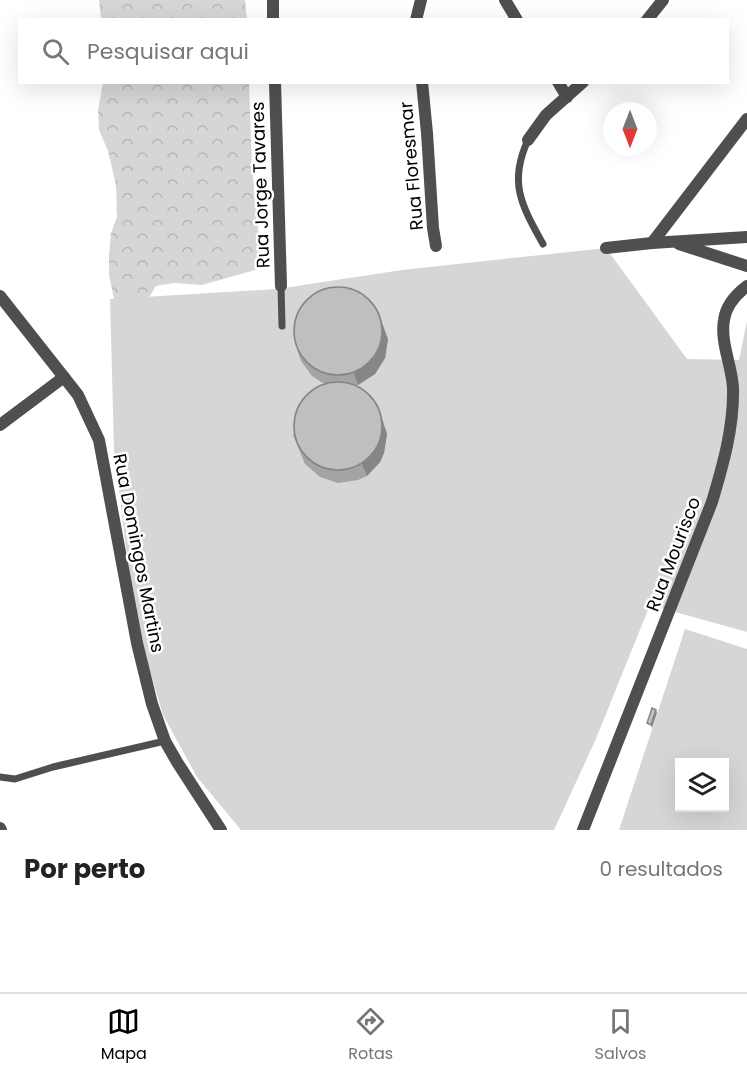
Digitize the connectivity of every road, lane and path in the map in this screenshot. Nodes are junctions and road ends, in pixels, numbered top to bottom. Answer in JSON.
{"nodes":[{"id":1,"x":273,"y":0,"type":"edge"},
{"id":2,"x":421,"y":0,"type":"edge"},
{"id":3,"x":505,"y":0,"type":"edge"},
{"id":4,"x":663,"y":0,"type":"edge"},
{"id":5,"x":273,"y":18,"type":"edge"},
{"id":6,"x":416,"y":18,"type":"edge"},
{"id":7,"x":516,"y":18,"type":"edge"},
{"id":8,"x":649,"y":18,"type":"edge"},
{"id":9,"x":275,"y":84,"type":"edge"},
{"id":10,"x":422,"y":84,"type":"edge"},
{"id":11,"x":559,"y":84,"type":"edge"},
{"id":12,"x":581,"y":84,"type":"edge"},
{"id":13,"x":567,"y":97,"type":"junction"},
{"id":14,"x":747,"y":119,"type":"edge"},
{"id":15,"x":528,"y":140,"type":"joint"},
{"id":16,"x":747,"y":237,"type":"edge"},
{"id":17,"x":672,"y":242,"type":"junction"},
{"id":18,"x":652,"y":243,"type":"junction"},
{"id":19,"x":543,"y":244,"type":"dead end"},
{"id":20,"x":436,"y":246,"type":"dead end"},
{"id":21,"x":606,"y":248,"type":"dead end"},
{"id":22,"x":747,"y":266,"type":"edge"},
{"id":23,"x":281,"y":286,"type":"joint"},
{"id":24,"x":747,"y":286,"type":"edge"},
{"id":25,"x":0,"y":296,"type":"edge"},
{"id":26,"x":282,"y":326,"type":"dead end"},
{"id":27,"x":64,"y":377,"type":"junction"},
{"id":28,"x":0,"y":425,"type":"edge"},
{"id":29,"x":165,"y":741,"type":"junction"},
{"id":30,"x":0,"y":777,"type":"edge"},
{"id":31,"x":220,"y":830,"type":"edge"},
{"id":32,"x":583,"y":830,"type":"edge"}],
"edges":[{"from":1,"to":5,"type":"street"},
{"from":2,"to":6,"type":"street"},
{"from":3,"to":7,"type":"street"},
{"from":4,"to":8,"type":"street"},
{"from":9,"to":23,"type":"street","name":"Rua Jorge Tavares"},
{"from":10,"to":20,"type":"street","name":"Rua Floresmar"},
{"from":11,"to":13,"type":"street"},
{"from":12,"to":13,"type":"street"},
{"from":13,"to":15,"type":"street"},
{"from":14,"to":18,"type":"street"},
{"from":15,"to":19,"type":"lane"},
{"from":16,"to":17,"type":"street"},
{"from":17,"to":18,"type":"street"},
{"from":17,"to":22,"type":"street"},
{"from":18,"to":21,"type":"street"},
{"from":23,"to":26,"type":"lane"},
{"from":24,"to":32,"type":"street","name":"Rua Mourisco"},
{"from":25,"to":27,"type":"street","name":"Rua Domingos Martins"},
{"from":27,"to":28,"type":"street"},
{"from":27,"to":29,"type":"street","name":"Rua Domingos Martins"},
{"from":29,"to":30,"type":"lane"},
{"from":29,"to":31,"type":"street","name":"Rua Domingos Martins"}]}
